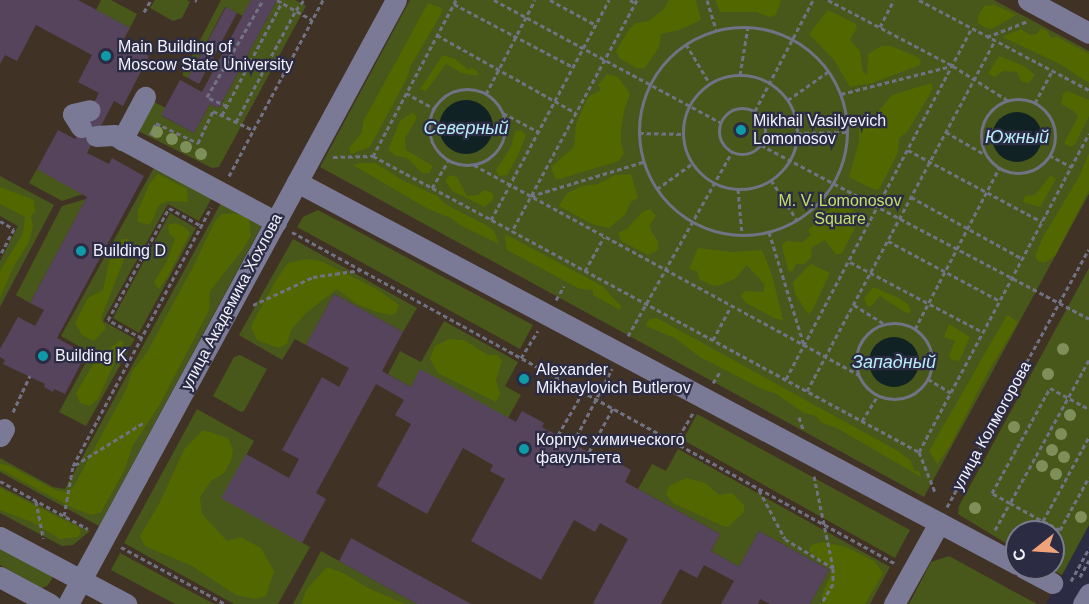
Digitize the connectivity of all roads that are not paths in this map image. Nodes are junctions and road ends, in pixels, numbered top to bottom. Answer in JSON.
{"nodes":[{"id":1,"x":396,"y":0,"type":"edge"},
{"id":2,"x":1028,"y":0,"type":"edge"},
{"id":3,"x":1089,"y":33,"type":"edge"},
{"id":4,"x":145,"y":97,"type":"dead end"},
{"id":5,"x":297,"y":182,"type":"junction"},
{"id":6,"x":284,"y":227,"type":"junction"},
{"id":7,"x":939,"y":523,"type":"junction"},
{"id":8,"x":0,"y":537,"type":"edge"},
{"id":9,"x":1005,"y":558,"type":"edge"},
{"id":10,"x":0,"y":577,"type":"edge"},
{"id":11,"x":1051,"y":580,"type":"edge"},
{"id":12,"x":82,"y":581,"type":"junction"},
{"id":13,"x":1060,"y":584,"type":"road end"},
{"id":14,"x":1089,"y":594,"type":"edge"},
{"id":15,"x":50,"y":604,"type":"edge"},
{"id":16,"x":68,"y":604,"type":"edge"},
{"id":17,"x":126,"y":604,"type":"edge"},
{"id":18,"x":894,"y":604,"type":"edge"},
{"id":19,"x":1083,"y":604,"type":"edge"}],
"edges":[{"from":1,"to":5,"type":"street","name":"улица Академика Хохлова"},
{"from":2,"to":3,"type":"street"},
{"from":4,"to":6,"type":"street"},
{"from":5,"to":6,"type":"street","name":"улица Академика Хохлова"},
{"from":5,"to":7,"type":"street"},
{"from":6,"to":12,"type":"street","name":"улица Академика Хохлова"},
{"from":7,"to":9,"type":"street"},
{"from":7,"to":18,"type":"street"},
{"from":8,"to":12,"type":"street"},
{"from":10,"to":15,"type":"street"},
{"from":11,"to":13,"type":"street"},
{"from":12,"to":16,"type":"street","name":"улица Академика Хохлова"},
{"from":12,"to":17,"type":"street"},
{"from":14,"to":19,"type":"street"}]}
